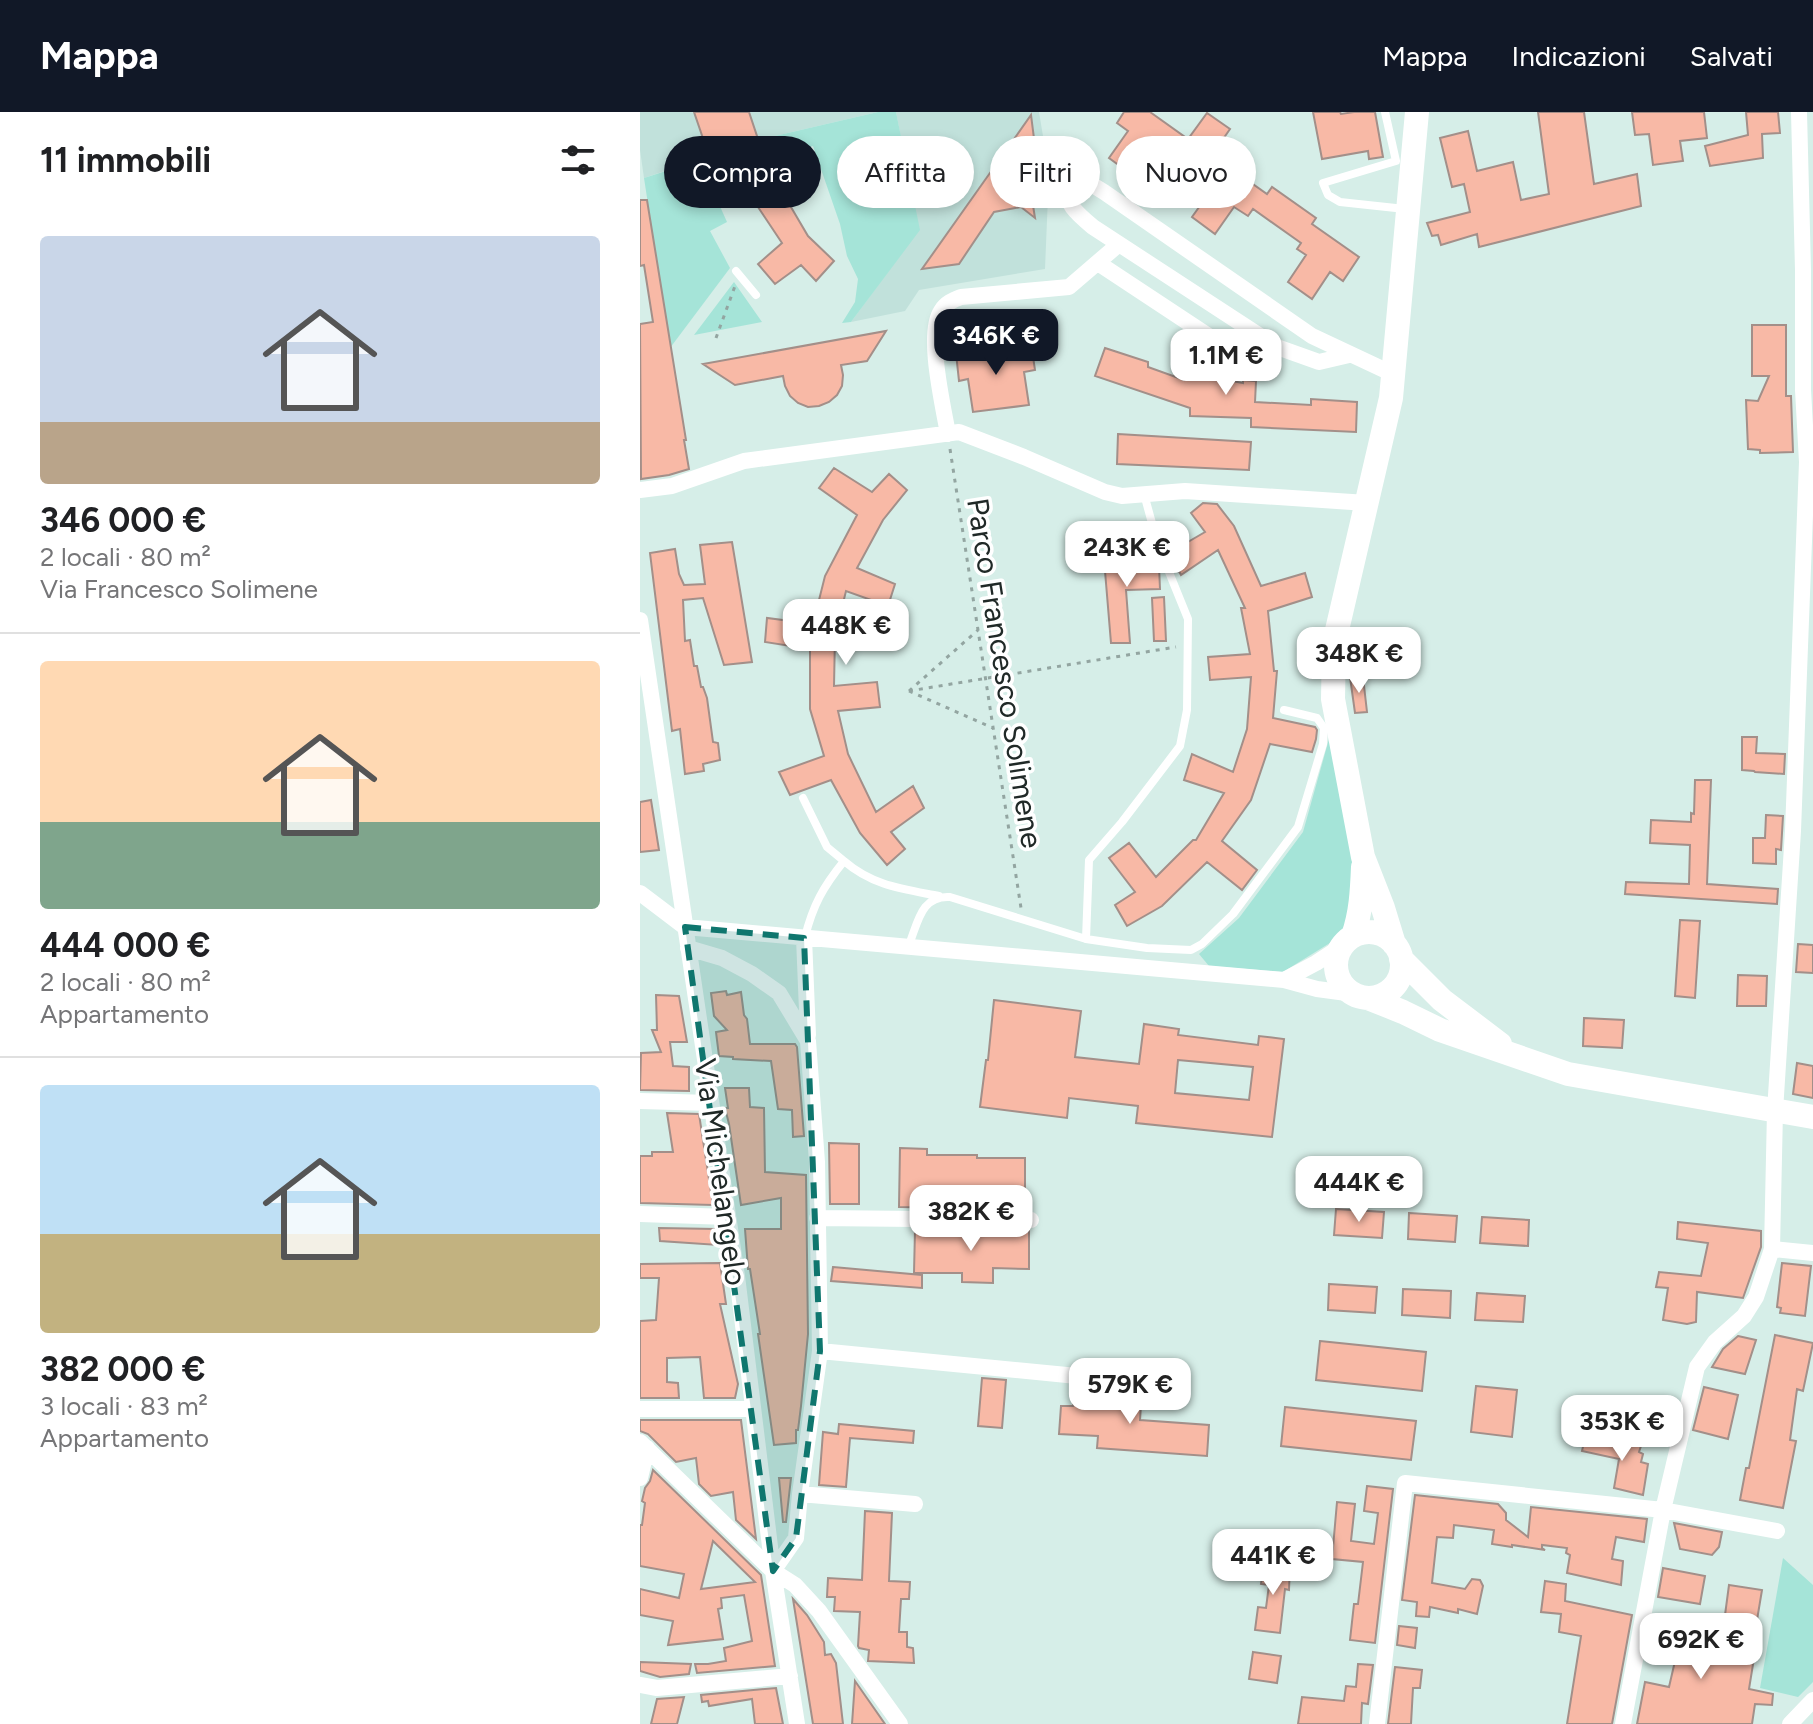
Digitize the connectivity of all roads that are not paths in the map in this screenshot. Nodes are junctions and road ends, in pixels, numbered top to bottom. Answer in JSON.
{"nodes":[{"id":1,"x":1385,"y":112,"type":"edge"},
{"id":2,"x":1417,"y":112,"type":"edge"},
{"id":3,"x":1799,"y":112,"type":"edge"},
{"id":4,"x":1404,"y":166,"type":"junction"},
{"id":5,"x":1408,"y":209,"type":"junction"},
{"id":6,"x":1119,"y":244,"type":"junction"},
{"id":7,"x":1098,"y":263,"type":"junction"},
{"id":8,"x":738,"y":273,"type":"road end"},
{"id":9,"x":756,"y":295,"type":"dead end"},
{"id":10,"x":1277,"y":347,"type":"junction"},
{"id":11,"x":1349,"y":355,"type":"junction"},
{"id":12,"x":1393,"y":374,"type":"junction"},
{"id":13,"x":948,"y":434,"type":"junction"},
{"id":14,"x":1810,"y":453,"type":"edge"},
{"id":15,"x":640,"y":490,"type":"edge"},
{"id":16,"x":1144,"y":494,"type":"junction"},
{"id":17,"x":1367,"y":503,"type":"junction"},
{"id":18,"x":640,"y":624,"type":"edge"},
{"id":19,"x":1284,"y":710,"type":"dead end"},
{"id":20,"x":803,"y":798,"type":"dead end"},
{"id":21,"x":1363,"y":857,"type":"junction"},
{"id":22,"x":844,"y":861,"type":"junction"},
{"id":23,"x":640,"y":893,"type":"edge"},
{"id":24,"x":940,"y":896,"type":"junction"},
{"id":25,"x":685,"y":927,"type":"junction"},
{"id":26,"x":804,"y":938,"type":"junction"},
{"id":27,"x":1086,"y":939,"type":"junction"},
{"id":28,"x":1348,"y":941,"type":"junction"},
{"id":29,"x":908,"y":947,"type":"junction"},
{"id":30,"x":688,"y":948,"type":"junction"},
{"id":31,"x":1397,"y":952,"type":"junction"},
{"id":32,"x":1284,"y":980,"type":"junction"},
{"id":33,"x":1361,"y":996,"type":"junction"},
{"id":34,"x":808,"y":1041,"type":"junction"},
{"id":35,"x":1518,"y":1058,"type":"junction"},
{"id":36,"x":640,"y":1101,"type":"edge"},
{"id":37,"x":711,"y":1103,"type":"junction"},
{"id":38,"x":1775,"y":1111,"type":"junction"},
{"id":39,"x":1813,"y":1117,"type":"edge"},
{"id":40,"x":640,"y":1214,"type":"edge"},
{"id":41,"x":728,"y":1217,"type":"junction"},
{"id":42,"x":817,"y":1218,"type":"junction"},
{"id":43,"x":1031,"y":1220,"type":"dead end"},
{"id":44,"x":1772,"y":1249,"type":"junction"},
{"id":45,"x":1813,"y":1253,"type":"edge"},
{"id":46,"x":820,"y":1351,"type":"junction"},
{"id":47,"x":1077,"y":1376,"type":"dead end"},
{"id":48,"x":640,"y":1409,"type":"edge"},
{"id":49,"x":753,"y":1409,"type":"junction"},
{"id":50,"x":643,"y":1445,"type":"edge"},
{"id":51,"x":640,"y":1478,"type":"edge"},
{"id":52,"x":800,"y":1494,"type":"junction"},
{"id":53,"x":915,"y":1504,"type":"dead end"},
{"id":54,"x":1663,"y":1510,"type":"junction"},
{"id":55,"x":1777,"y":1531,"type":"dead end"},
{"id":56,"x":773,"y":1571,"type":"junction"},
{"id":57,"x":790,"y":1676,"type":"junction"},
{"id":58,"x":640,"y":1685,"type":"edge"},
{"id":59,"x":1813,"y":1700,"type":"edge"},
{"id":60,"x":797,"y":1724,"type":"edge"},
{"id":61,"x":900,"y":1724,"type":"edge"},
{"id":62,"x":1377,"y":1724,"type":"edge"},
{"id":63,"x":1623,"y":1724,"type":"edge"},
{"id":64,"x":1790,"y":1724,"type":"edge"}],
"edges":[{"from":1,"to":4,"type":"lane"},
{"from":2,"to":4,"type":"street"},
{"from":3,"to":14,"type":"street"},
{"from":4,"to":5,"type":"street"},
{"from":4,"to":5,"type":"lane"},
{"from":5,"to":12,"type":"street"},
{"from":6,"to":7,"type":"street"},
{"from":6,"to":10,"type":"street"},
{"from":6,"to":11,"type":"street"},
{"from":7,"to":10,"type":"street"},
{"from":7,"to":13,"type":"street"},
{"from":8,"to":9,"type":"lane"},
{"from":10,"to":11,"type":"street"},
{"from":11,"to":12,"type":"street"},
{"from":12,"to":17,"type":"street"},
{"from":13,"to":15,"type":"street"},
{"from":13,"to":16,"type":"street"},
{"from":14,"to":38,"type":"street"},
{"from":16,"to":17,"type":"street"},
{"from":16,"to":27,"type":"lane"},
{"from":17,"to":21,"type":"street"},
{"from":18,"to":25,"type":"street","name":"Via Michelangelo"},
{"from":19,"to":27,"type":"lane"},
{"from":20,"to":22,"type":"lane"},
{"from":21,"to":28,"type":"street"},
{"from":21,"to":31,"type":"street"},
{"from":22,"to":24,"type":"lane"},
{"from":22,"to":26,"type":"lane"},
{"from":23,"to":25,"type":"street"},
{"from":24,"to":27,"type":"lane"},
{"from":24,"to":29,"type":"lane"},
{"from":25,"to":26,"type":"street"},
{"from":25,"to":30,"type":"street","name":"Via Michelangelo"},
{"from":26,"to":29,"type":"street"},
{"from":26,"to":34,"type":"street"},
{"from":28,"to":31,"type":"street"},
{"from":28,"to":32,"type":"street"},
{"from":28,"to":33,"type":"street"},
{"from":29,"to":32,"type":"street"},
{"from":30,"to":34,"type":"street"},
{"from":30,"to":37,"type":"street","name":"Via Michelangelo"},
{"from":31,"to":33,"type":"street"},
{"from":31,"to":35,"type":"street"},
{"from":32,"to":33,"type":"street"},
{"from":33,"to":35,"type":"street"},
{"from":34,"to":42,"type":"street"},
{"from":35,"to":38,"type":"street"},
{"from":36,"to":37,"type":"street"},
{"from":37,"to":41,"type":"street","name":"Via Michelangelo"},
{"from":38,"to":39,"type":"street"},
{"from":38,"to":44,"type":"street"},
{"from":40,"to":41,"type":"street"},
{"from":41,"to":49,"type":"street","name":"Via Michelangelo"},
{"from":42,"to":43,"type":"street"},
{"from":42,"to":46,"type":"street"},
{"from":44,"to":45,"type":"street"},
{"from":44,"to":54,"type":"street"},
{"from":46,"to":47,"type":"street"},
{"from":46,"to":52,"type":"street"},
{"from":48,"to":49,"type":"street"},
{"from":49,"to":56,"type":"street","name":"Via Michelangelo"},
{"from":50,"to":51,"type":"street"},
{"from":50,"to":56,"type":"street"},
{"from":52,"to":53,"type":"street"},
{"from":52,"to":56,"type":"street"},
{"from":54,"to":55,"type":"street"},
{"from":54,"to":62,"type":"street"},
{"from":54,"to":63,"type":"street"},
{"from":56,"to":57,"type":"street","name":"Via Michelangelo"},
{"from":56,"to":61,"type":"street"},
{"from":57,"to":58,"type":"street"},
{"from":57,"to":60,"type":"street","name":"Via Michelangelo"},
{"from":59,"to":64,"type":"street"}]}
